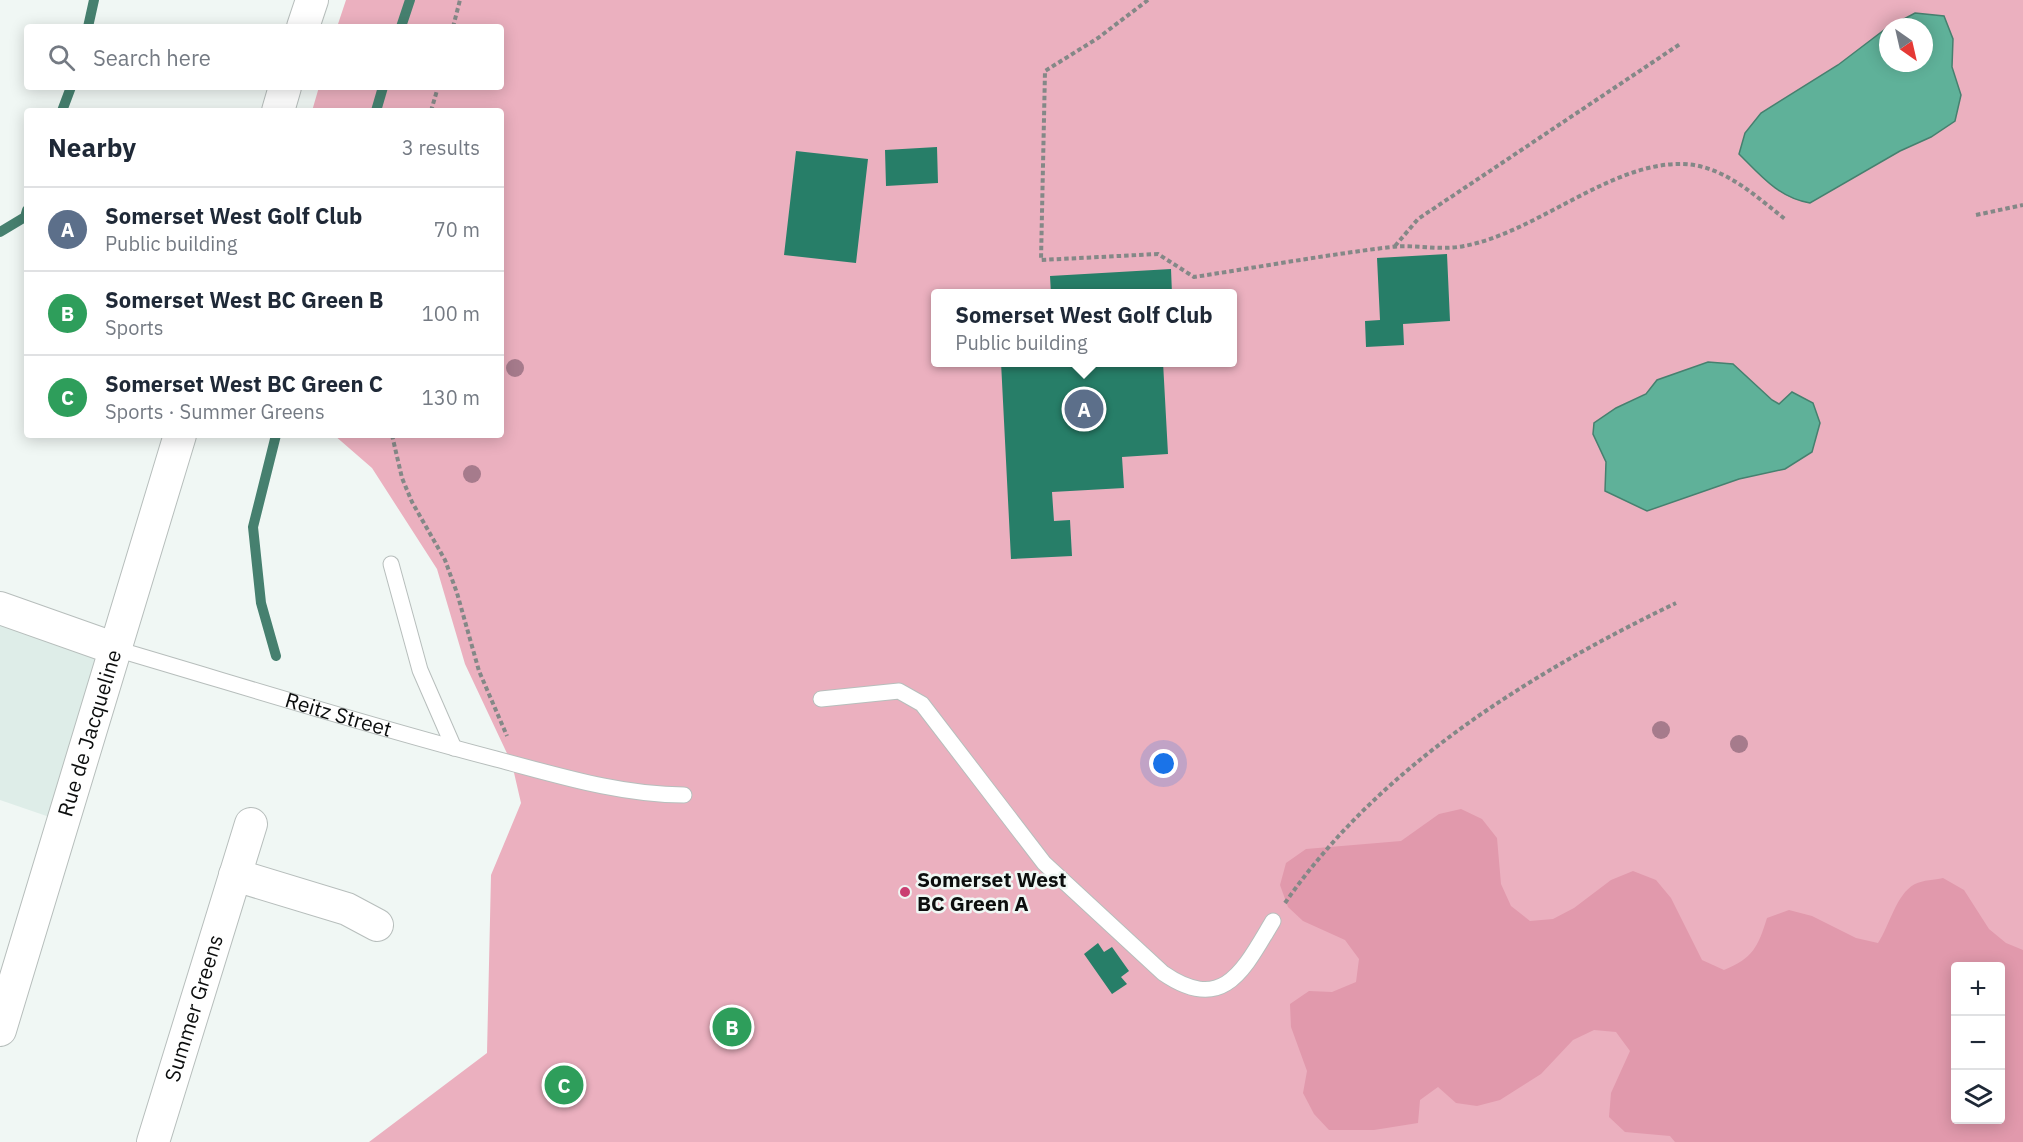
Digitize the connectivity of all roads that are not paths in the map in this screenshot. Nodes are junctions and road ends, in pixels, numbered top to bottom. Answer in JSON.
{"nodes":[{"id":1,"x":312,"y":0,"type":"edge"},
{"id":2,"x":304,"y":24,"type":"edge"},
{"id":3,"x":284,"y":90,"type":"edge"},
{"id":4,"x":279,"y":108,"type":"edge"},
{"id":5,"x":179,"y":438,"type":"edge"},
{"id":6,"x":391,"y":564,"type":"dead end"},
{"id":7,"x":0,"y":608,"type":"edge"},
{"id":8,"x":116,"y":649,"type":"junction"},
{"id":9,"x":821,"y":699,"type":"dead end"},
{"id":10,"x":454,"y":748,"type":"junction"},
{"id":11,"x":684,"y":795,"type":"dead end"},
{"id":12,"x":251,"y":824,"type":"dead end"},
{"id":13,"x":235,"y":875,"type":"junction"},
{"id":14,"x":1273,"y":921,"type":"road end"},
{"id":15,"x":377,"y":925,"type":"dead end"},
{"id":16,"x":0,"y":1030,"type":"edge"},
{"id":17,"x":153,"y":1142,"type":"edge"}],
"edges":[{"from":1,"to":2,"type":"street"},
{"from":3,"to":4,"type":"street"},
{"from":5,"to":8,"type":"street","name":"Rue de Jacqueline"},
{"from":6,"to":10,"type":"lane"},
{"from":7,"to":8,"type":"street","name":"Reitz Street"},
{"from":8,"to":10,"type":"lane","name":"Reitz Street"},
{"from":8,"to":16,"type":"street","name":"Rue de Jacqueline"},
{"from":9,"to":14,"type":"lane"},
{"from":10,"to":11,"type":"lane","name":"Reitz Street"},
{"from":12,"to":13,"type":"street","name":"Summer Greens"},
{"from":13,"to":15,"type":"street"},
{"from":13,"to":17,"type":"street","name":"Summer Greens"}]}
